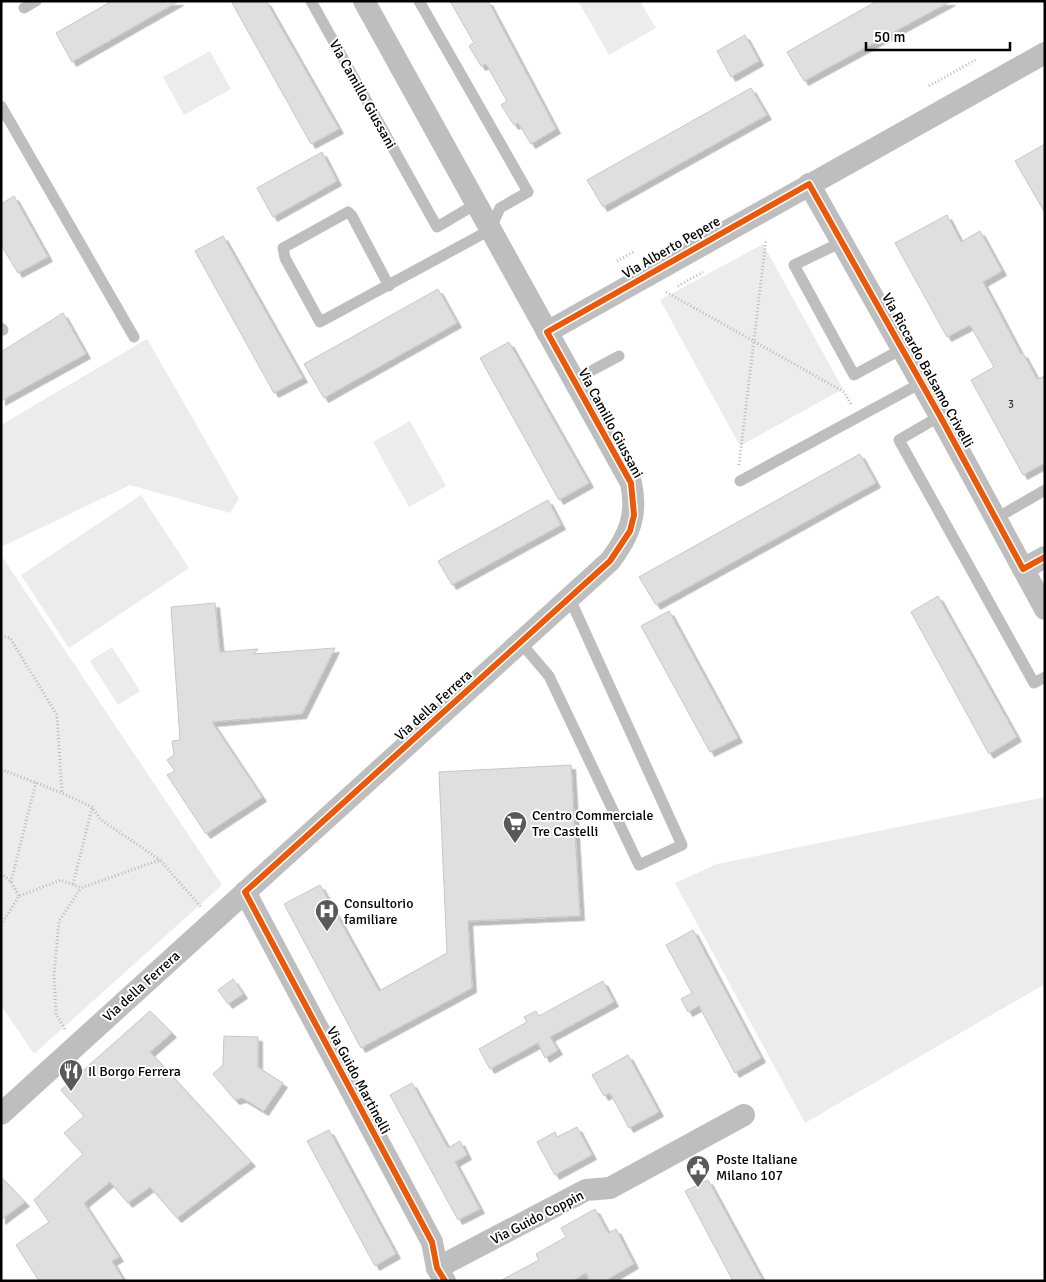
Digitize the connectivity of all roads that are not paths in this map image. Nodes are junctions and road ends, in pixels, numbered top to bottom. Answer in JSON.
{"nodes":[{"id":1,"x":36,"y":1,"type":"edge"},
{"id":2,"x":311,"y":1,"type":"edge"},
{"id":3,"x":364,"y":1,"type":"edge"},
{"id":4,"x":419,"y":1,"type":"edge"},
{"id":5,"x":24,"y":8,"type":"dead end"},
{"id":6,"x":1045,"y":53,"type":"edge"},
{"id":7,"x":1,"y":106,"type":"edge"},
{"id":8,"x":808,"y":184,"type":"junction"},
{"id":9,"x":476,"y":204,"type":"junction"},
{"id":10,"x":490,"y":230,"type":"junction"},
{"id":11,"x":842,"y":242,"type":"junction"},
{"id":12,"x":388,"y":286,"type":"junction"},
{"id":13,"x":547,"y":332,"type":"junction"},
{"id":14,"x":134,"y":336,"type":"dead end"},
{"id":15,"x":902,"y":349,"type":"junction"},
{"id":16,"x":620,"y":356,"type":"dead end"},
{"id":17,"x":574,"y":380,"type":"junction"},
{"id":18,"x":921,"y":383,"type":"junction"},
{"id":19,"x":940,"y":416,"type":"junction"},
{"id":20,"x":740,"y":481,"type":"dead end"},
{"id":21,"x":1045,"y":490,"type":"edge"},
{"id":22,"x":995,"y":519,"type":"junction"},
{"id":23,"x":630,"y":531,"type":"joint"},
{"id":24,"x":1045,"y":557,"type":"edge"},
{"id":25,"x":1023,"y":569,"type":"junction"},
{"id":26,"x":570,"y":599,"type":"junction"},
{"id":27,"x":1045,"y":609,"type":"edge"},
{"id":28,"x":521,"y":643,"type":"junction"},
{"id":29,"x":1045,"y":678,"type":"edge"},
{"id":30,"x":245,"y":892,"type":"junction"},
{"id":31,"x":1,"y":1114,"type":"edge"},
{"id":32,"x":744,"y":1115,"type":"dead end"},
{"id":33,"x":441,"y":1274,"type":"edge"}],
"edges":[{"from":1,"to":5,"type":"lane"},
{"from":2,"to":9,"type":"lane","name":"Via Camillo Giussani"},
{"from":3,"to":9,"type":"street","name":"Via Camillo Giussani"},
{"from":4,"to":10,"type":"lane"},
{"from":6,"to":8,"type":"street","name":"Via Alberto Pepere"},
{"from":7,"to":14,"type":"lane"},
{"from":8,"to":11,"type":"street","name":"Via Riccardo Balsamo Crivelli"},
{"from":8,"to":13,"type":"street","name":"Via Alberto Pepere"},
{"from":9,"to":10,"type":"street","name":"Via Camillo Giussani"},
{"from":10,"to":12,"type":"lane"},
{"from":10,"to":13,"type":"street","name":"Via Camillo Giussani"},
{"from":11,"to":15,"type":"street","name":"Via Riccardo Balsamo Crivelli"},
{"from":11,"to":15,"type":"lane","name":"Via Riccardo Balsamo Crivelli"},
{"from":12,"to":12,"type":"lane"},
{"from":13,"to":17,"type":"street","name":"Via Camillo Giussani"},
{"from":15,"to":18,"type":"street","name":"Via Riccardo Balsamo Crivelli"},
{"from":16,"to":17,"type":"lane","name":"Via Camillo Giussani"},
{"from":17,"to":23,"type":"street","name":"Via Camillo Giussani"},
{"from":18,"to":19,"type":"street","name":"Via Riccardo Balsamo Crivelli"},
{"from":18,"to":20,"type":"lane","name":"Via Riccardo Balsamo Crivelli"},
{"from":19,"to":22,"type":"street","name":"Via Riccardo Balsamo Crivelli"},
{"from":19,"to":29,"type":"lane","name":"Via Riccardo Balsamo Crivelli"},
{"from":21,"to":22,"type":"lane"},
{"from":22,"to":25,"type":"street","name":"Via Riccardo Balsamo Crivelli"},
{"from":23,"to":26,"type":"street","name":"Via della Ferrera"},
{"from":24,"to":25,"type":"street"},
{"from":25,"to":27,"type":"street","name":"Via Riccardo Balsamo Crivelli"},
{"from":26,"to":28,"type":"street","name":"Via della Ferrera"},
{"from":26,"to":28,"type":"lane"},
{"from":28,"to":30,"type":"street","name":"Via della Ferrera"},
{"from":30,"to":31,"type":"street","name":"Via della Ferrera"},
{"from":30,"to":33,"type":"street","name":"Via Guido Martinelli"},
{"from":32,"to":33,"type":"street","name":"Via Guido Coppin"}]}
